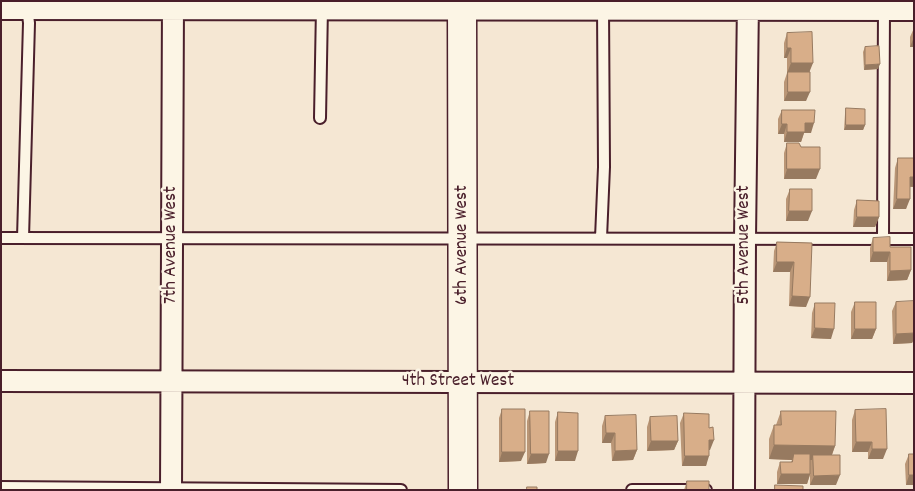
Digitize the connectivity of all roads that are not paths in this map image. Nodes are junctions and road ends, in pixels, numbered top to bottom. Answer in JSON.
{"nodes":[{"id":1,"x":27,"y":5,"type":"edge"},
{"id":2,"x":173,"y":5,"type":"edge"},
{"id":3,"x":322,"y":5,"type":"edge"},
{"id":4,"x":462,"y":5,"type":"edge"},
{"id":5,"x":603,"y":5,"type":"edge"},
{"id":6,"x":747,"y":6,"type":"edge"},
{"id":7,"x":884,"y":6,"type":"edge"},
{"id":8,"x":1,"y":9,"type":"edge"},
{"id":9,"x":914,"y":10,"type":"edge"},
{"id":10,"x":320,"y":118,"type":"dead end"},
{"id":11,"x":1,"y":238,"type":"edge"},
{"id":12,"x":23,"y":238,"type":"junction"},
{"id":13,"x":172,"y":238,"type":"junction"},
{"id":14,"x":463,"y":238,"type":"junction"},
{"id":15,"x":601,"y":238,"type":"junction"},
{"id":16,"x":745,"y":238,"type":"junction"},
{"id":17,"x":883,"y":239,"type":"junction"},
{"id":18,"x":914,"y":239,"type":"edge"},
{"id":19,"x":1,"y":381,"type":"edge"},
{"id":20,"x":172,"y":382,"type":"junction"},
{"id":21,"x":463,"y":382,"type":"junction"},
{"id":22,"x":744,"y":383,"type":"junction"},
{"id":23,"x":914,"y":383,"type":"edge"},
{"id":24,"x":1,"y":487,"type":"edge"},
{"id":25,"x":171,"y":489,"type":"edge"},
{"id":26,"x":401,"y":490,"type":"edge"},
{"id":27,"x":463,"y":490,"type":"edge"},
{"id":28,"x":632,"y":490,"type":"edge"},
{"id":29,"x":706,"y":490,"type":"edge"},
{"id":30,"x":744,"y":490,"type":"edge"}],
"edges":[{"from":1,"to":2,"type":"street"},
{"from":1,"to":8,"type":"street"},
{"from":1,"to":12,"type":"lane"},
{"from":2,"to":3,"type":"street"},
{"from":2,"to":13,"type":"street","name":"7th Avenue West"},
{"from":3,"to":4,"type":"street"},
{"from":3,"to":10,"type":"lane"},
{"from":4,"to":5,"type":"street"},
{"from":4,"to":14,"type":"street","name":"6th Avenue West"},
{"from":5,"to":6,"type":"street"},
{"from":5,"to":15,"type":"lane"},
{"from":6,"to":7,"type":"street"},
{"from":6,"to":16,"type":"street","name":"5th Avenue West"},
{"from":7,"to":9,"type":"street"},
{"from":7,"to":17,"type":"lane"},
{"from":11,"to":12,"type":"lane"},
{"from":12,"to":13,"type":"lane"},
{"from":13,"to":14,"type":"lane"},
{"from":13,"to":20,"type":"street","name":"7th Avenue West"},
{"from":14,"to":15,"type":"lane"},
{"from":14,"to":21,"type":"street","name":"6th Avenue West"},
{"from":15,"to":16,"type":"lane"},
{"from":16,"to":17,"type":"lane"},
{"from":16,"to":22,"type":"street","name":"5th Avenue West"},
{"from":17,"to":18,"type":"lane"},
{"from":19,"to":20,"type":"street","name":"4th Street West"},
{"from":20,"to":21,"type":"street","name":"4th Street West"},
{"from":20,"to":25,"type":"street","name":"7th Avenue West"},
{"from":21,"to":22,"type":"street","name":"4th Street West"},
{"from":21,"to":27,"type":"street","name":"6th Avenue West"},
{"from":22,"to":23,"type":"street","name":"4th Street West"},
{"from":22,"to":30,"type":"street","name":"5th Avenue West"},
{"from":24,"to":25,"type":"lane"},
{"from":25,"to":26,"type":"lane"},
{"from":28,"to":29,"type":"lane"}]}
